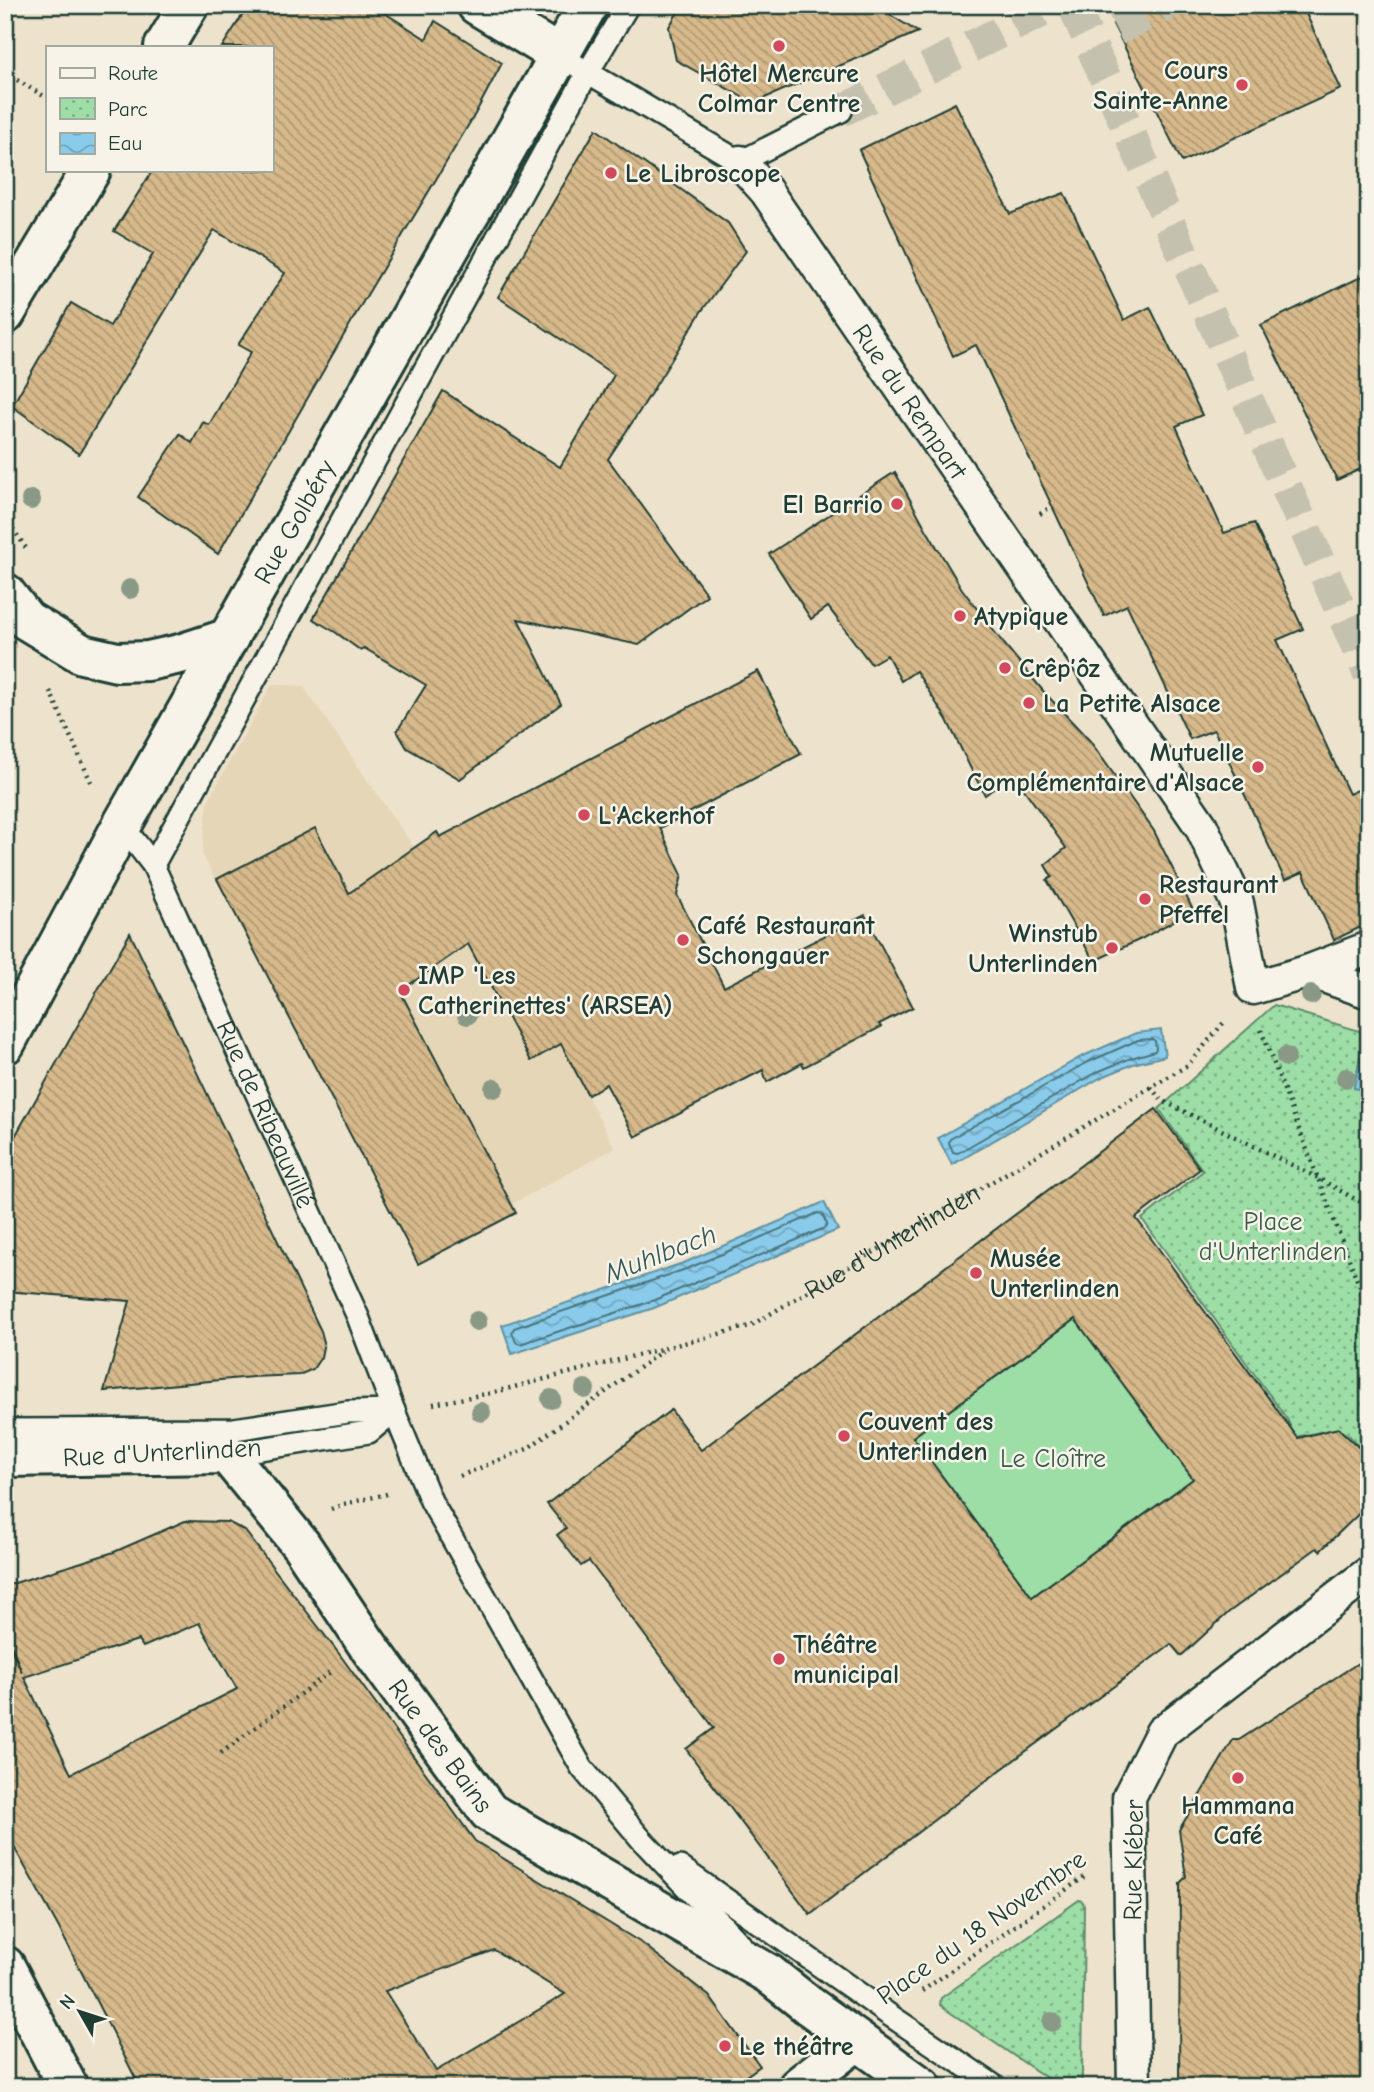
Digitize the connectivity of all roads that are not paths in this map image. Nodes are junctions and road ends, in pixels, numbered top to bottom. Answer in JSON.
{"nodes":[{"id":1,"x":189,"y":5,"type":"edge"},
{"id":2,"x":477,"y":5,"type":"edge"},
{"id":3,"x":588,"y":5,"type":"edge"},
{"id":4,"x":628,"y":5,"type":"edge"},
{"id":5,"x":165,"y":46,"type":"edge"},
{"id":6,"x":573,"y":63,"type":"junction"},
{"id":7,"x":841,"y":111,"type":"tunnel mouth"},
{"id":8,"x":740,"y":162,"type":"junction"},
{"id":9,"x":90,"y":172,"type":"edge"},
{"id":10,"x":5,"y":314,"type":"edge"},
{"id":11,"x":5,"y":593,"type":"edge"},
{"id":12,"x":229,"y":638,"type":"junction"},
{"id":13,"x":122,"y":825,"type":"junction"},
{"id":14,"x":153,"y":865,"type":"junction"},
{"id":15,"x":1369,"y":948,"type":"edge"},
{"id":16,"x":1310,"y":971,"type":"junction"},
{"id":17,"x":1369,"y":992,"type":"edge"},
{"id":18,"x":5,"y":1044,"type":"edge"},
{"id":19,"x":394,"y":1411,"type":"junction"},
{"id":20,"x":5,"y":1430,"type":"edge"},
{"id":21,"x":227,"y":1454,"type":"junction"},
{"id":22,"x":5,"y":1457,"type":"edge"},
{"id":23,"x":1369,"y":1573,"type":"edge"},
{"id":24,"x":641,"y":1839,"type":"junction"},
{"id":25,"x":5,"y":1966,"type":"edge"},
{"id":26,"x":769,"y":1974,"type":"junction"},
{"id":27,"x":856,"y":2040,"type":"junction"},
{"id":28,"x":68,"y":2087,"type":"edge"},
{"id":29,"x":798,"y":2087,"type":"edge"},
{"id":30,"x":922,"y":2087,"type":"edge"},
{"id":31,"x":996,"y":2087,"type":"edge"},
{"id":32,"x":1135,"y":2087,"type":"edge"}],
"edges":[{"from":1,"to":5,"type":"street"},
{"from":2,"to":6,"type":"street","name":"Rue du Rempart"},
{"from":3,"to":6,"type":"street","name":"Rue Golbéry"},
{"from":4,"to":6,"type":"lane","name":"Rue Golbéry"},
{"from":6,"to":8,"type":"lane","name":"Rue du Rempart"},
{"from":6,"to":12,"type":"street","name":"Rue Golbéry"},
{"from":6,"to":14,"type":"lane","name":"Rue Golbéry"},
{"from":7,"to":8,"type":"lane"},
{"from":8,"to":16,"type":"street","name":"Rue du Rempart"},
{"from":9,"to":10,"type":"street"},
{"from":11,"to":12,"type":"street"},
{"from":12,"to":13,"type":"street","name":"Rue Golbéry"},
{"from":13,"to":14,"type":"lane","name":"Rue de Ribeauvillé"},
{"from":13,"to":18,"type":"street","name":"Rue Golbéry"},
{"from":14,"to":19,"type":"lane","name":"Rue de Ribeauvillé"},
{"from":15,"to":16,"type":"street"},
{"from":16,"to":17,"type":"street"},
{"from":19,"to":20,"type":"lane","name":"Rue d'Unterlinden"},
{"from":19,"to":21,"type":"lane","name":"Rue d'Unterlinden"},
{"from":19,"to":24,"type":"lane","name":"Rue des Bains"},
{"from":21,"to":22,"type":"street","name":"Rue d'Unterlinden"},
{"from":21,"to":26,"type":"street","name":"Rue des Bains"},
{"from":23,"to":32,"type":"street","name":"Rue Kléber"},
{"from":24,"to":26,"type":"lane","name":"Rue des Bains"},
{"from":24,"to":31,"type":"lane","name":"Rue des Bains"},
{"from":25,"to":28,"type":"street"},
{"from":26,"to":27,"type":"street","name":"Rue des Bains"},
{"from":27,"to":29,"type":"street"},
{"from":27,"to":30,"type":"street","name":"Rue des Bains"}]}
